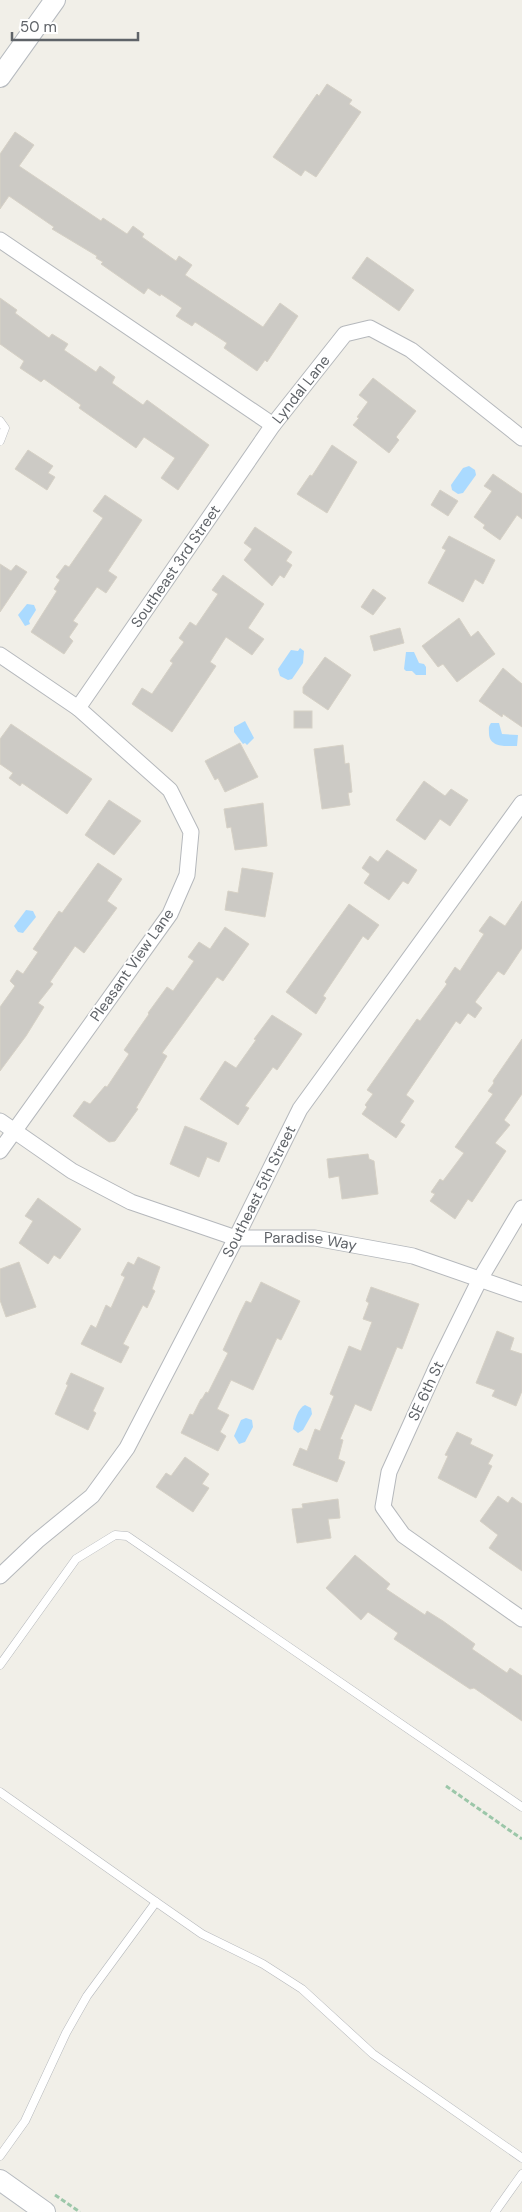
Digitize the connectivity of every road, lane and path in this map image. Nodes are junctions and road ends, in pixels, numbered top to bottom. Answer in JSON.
{"nodes":[{"id":1,"x":55,"y":0,"type":"edge"},
{"id":2,"x":0,"y":76,"type":"edge"},
{"id":3,"x":0,"y":240,"type":"edge"},
{"id":4,"x":0,"y":421,"type":"edge"},
{"id":5,"x":273,"y":425,"type":"junction"},
{"id":6,"x":522,"y":438,"type":"edge"},
{"id":7,"x":0,"y":441,"type":"edge"},
{"id":8,"x":0,"y":655,"type":"edge"},
{"id":9,"x":78,"y":708,"type":"junction"},
{"id":10,"x":522,"y":803,"type":"edge"},
{"id":11,"x":0,"y":1121,"type":"edge"},
{"id":12,"x":14,"y":1131,"type":"junction"},
{"id":13,"x":0,"y":1151,"type":"edge"},
{"id":14,"x":522,"y":1208,"type":"edge"},
{"id":15,"x":236,"y":1238,"type":"junction"},
{"id":16,"x":480,"y":1279,"type":"junction"},
{"id":17,"x":522,"y":1294,"type":"edge"},
{"id":18,"x":0,"y":1576,"type":"edge"},
{"id":19,"x":522,"y":1619,"type":"edge"},
{"id":20,"x":0,"y":1665,"type":"edge"},
{"id":21,"x":446,"y":1786,"type":"dead end"},
{"id":22,"x":0,"y":1792,"type":"edge"},
{"id":23,"x":522,"y":1807,"type":"edge"},
{"id":24,"x":522,"y":1839,"type":"edge"},
{"id":25,"x":156,"y":1902,"type":"junction"},
{"id":26,"x":0,"y":2156,"type":"edge"},
{"id":27,"x":522,"y":2158,"type":"edge"},
{"id":28,"x":522,"y":2174,"type":"edge"},
{"id":29,"x":0,"y":2180,"type":"edge"},
{"id":30,"x":36,"y":2210,"type":"edge"},
{"id":31,"x":495,"y":2212,"type":"edge"}],
"edges":[{"from":1,"to":2,"type":"street"},
{"from":3,"to":5,"type":"street","name":"Lyndal Lane"},
{"from":4,"to":7,"type":"lane"},
{"from":5,"to":6,"type":"street","name":"Lyndal Lane"},
{"from":5,"to":9,"type":"street","name":"Southeast 3rd Street"},
{"from":8,"to":9,"type":"street","name":"Pleasant View Lane"},
{"from":9,"to":12,"type":"street","name":"Pleasant View Lane"},
{"from":10,"to":15,"type":"street","name":"Southeast 5th Street"},
{"from":11,"to":12,"type":"street","name":"Paradise Way"},
{"from":12,"to":13,"type":"street","name":"Pleasant View Lane"},
{"from":12,"to":15,"type":"street","name":"Paradise Way"},
{"from":14,"to":16,"type":"street","name":"SE 6th St"},
{"from":15,"to":16,"type":"street","name":"Paradise Way"},
{"from":15,"to":18,"type":"street","name":"Southeast 5th Street"},
{"from":16,"to":17,"type":"street","name":"Paradise Way"},
{"from":16,"to":19,"type":"street","name":"SE 6th St"},
{"from":20,"to":23,"type":"lane"},
{"from":21,"to":24,"type":"path"},
{"from":22,"to":25,"type":"lane"},
{"from":25,"to":26,"type":"lane"},
{"from":25,"to":27,"type":"lane"},
{"from":28,"to":31,"type":"lane"},
{"from":29,"to":30,"type":"street"}]}
